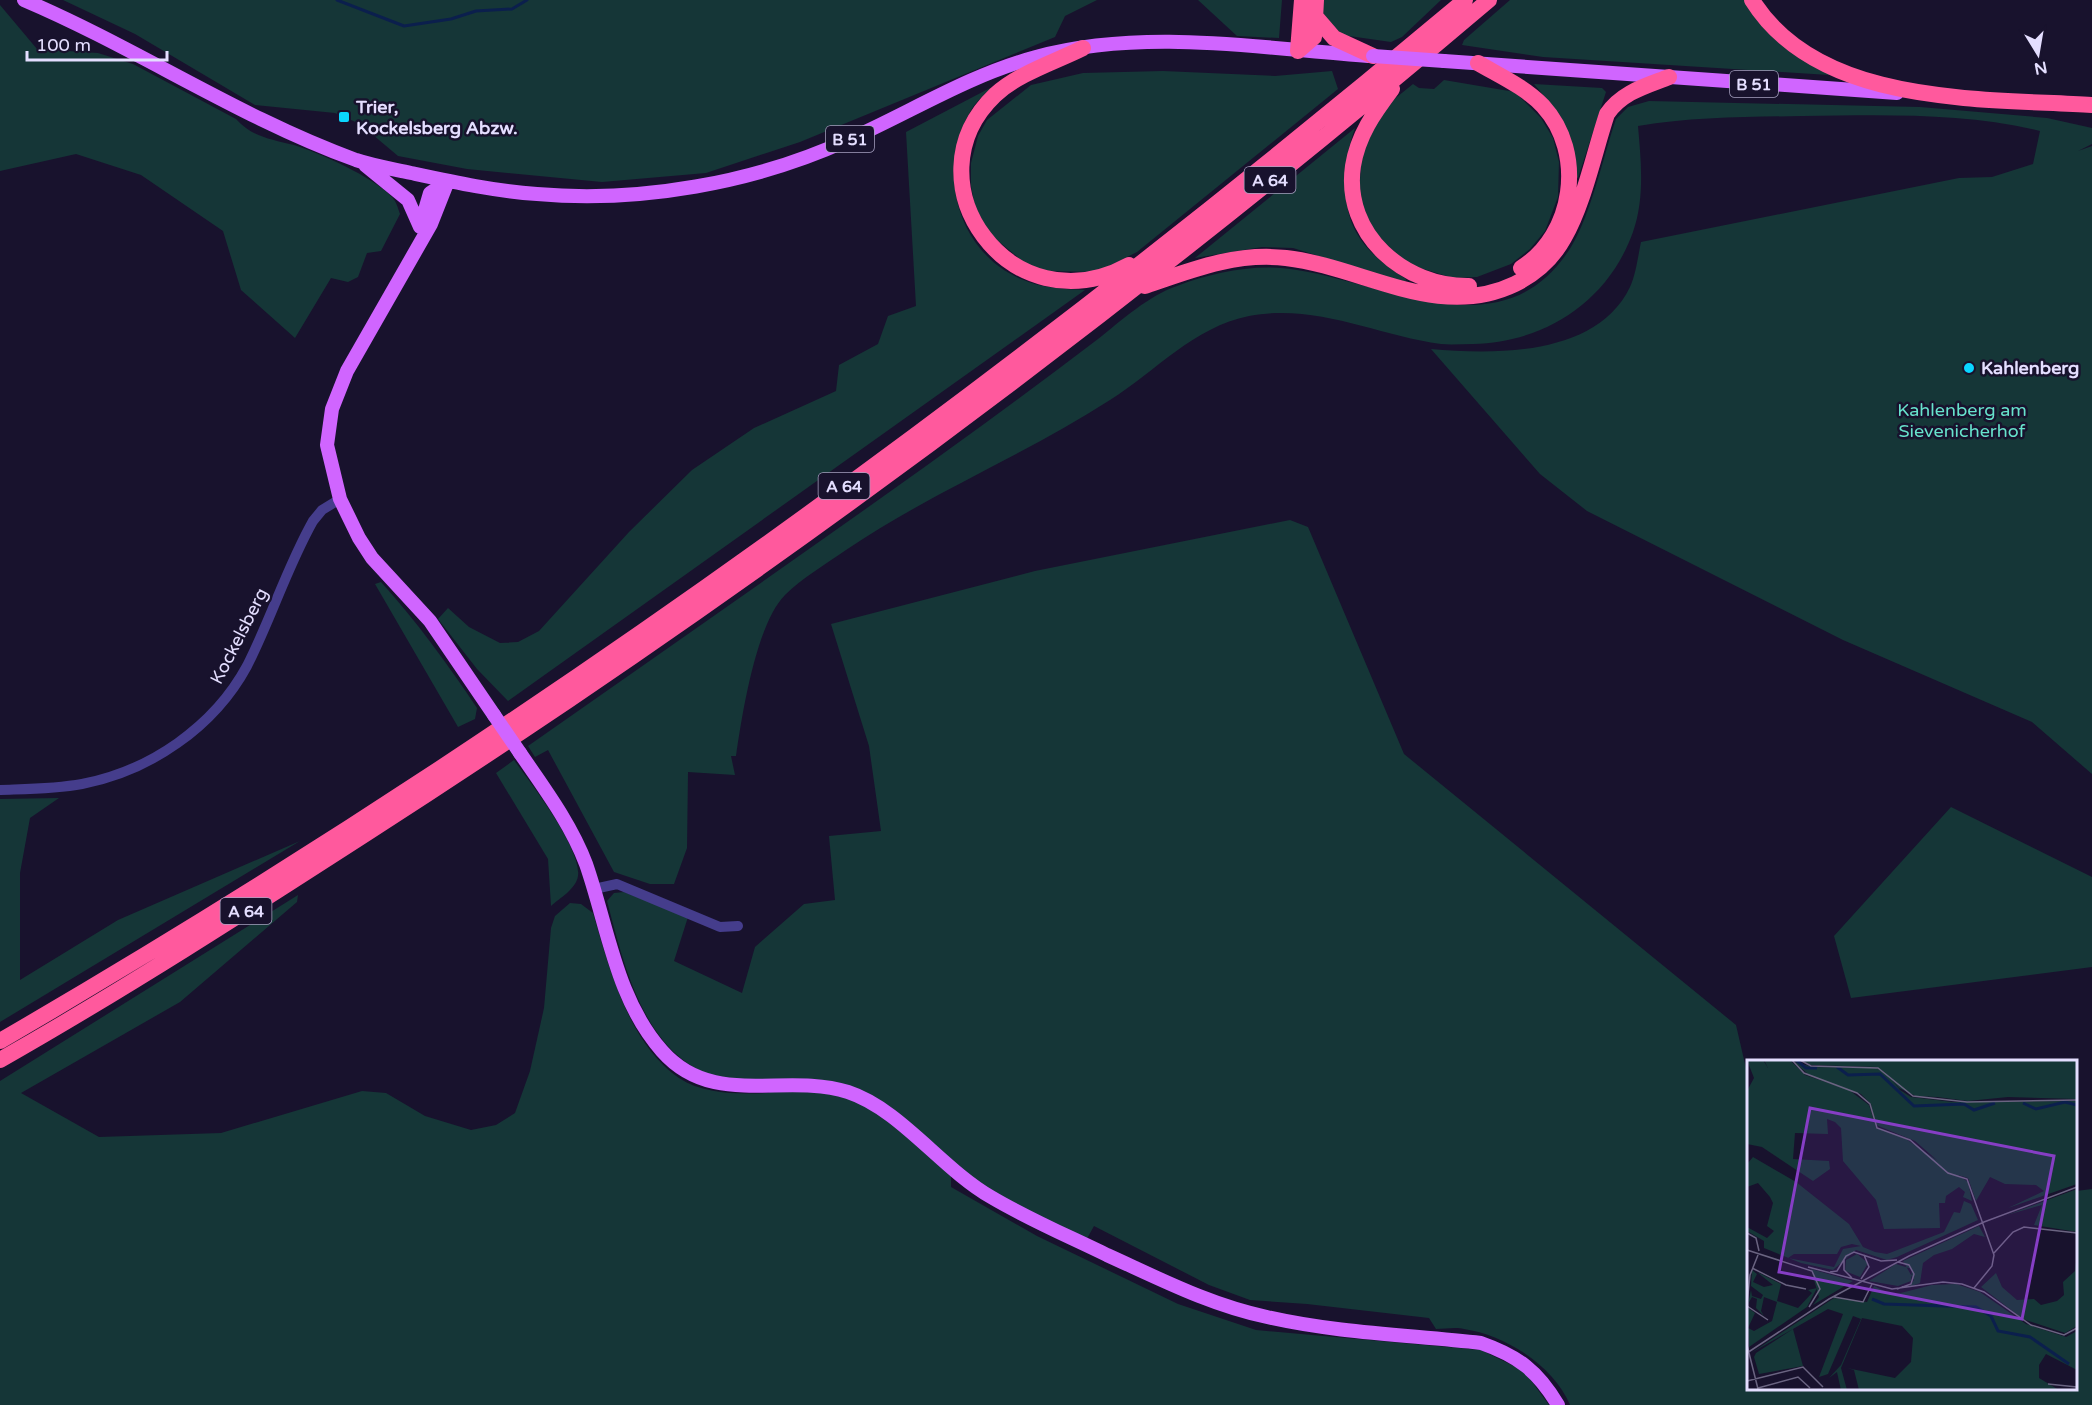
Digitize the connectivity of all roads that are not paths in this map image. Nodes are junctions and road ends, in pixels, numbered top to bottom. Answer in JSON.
{"nodes":[{"id":1,"x":24,"y":0,"type":"edge"},
{"id":2,"x":1302,"y":0,"type":"edge"},
{"id":3,"x":1450,"y":0,"type":"edge"},
{"id":4,"x":1465,"y":0,"type":"edge"},
{"id":5,"x":1489,"y":0,"type":"edge"},
{"id":6,"x":1752,"y":0,"type":"edge"},
{"id":7,"x":1316,"y":8,"type":"edge"},
{"id":8,"x":1083,"y":48,"type":"junction"},
{"id":9,"x":1298,"y":51,"type":"junction"},
{"id":10,"x":1377,"y":63,"type":"junction"},
{"id":11,"x":1478,"y":63,"type":"junction"},
{"id":12,"x":1406,"y":70,"type":"junction"},
{"id":13,"x":1669,"y":77,"type":"junction"},
{"id":14,"x":1918,"y":94,"type":"junction"},
{"id":15,"x":2092,"y":105,"type":"edge"},
{"id":16,"x":295,"y":135,"type":"junction"},
{"id":17,"x":360,"y":161,"type":"junction"},
{"id":18,"x":448,"y":181,"type":"junction"},
{"id":19,"x":536,"y":194,"type":"junction"},
{"id":20,"x":420,"y":227,"type":"junction"},
{"id":21,"x":1161,"y":248,"type":"junction"},
{"id":22,"x":414,"y":252,"type":"junction"},
{"id":23,"x":1133,"y":290,"type":"junction"},
{"id":24,"x":339,"y":499,"type":"junction"},
{"id":25,"x":0,"y":790,"type":"edge"},
{"id":26,"x":594,"y":889,"type":"junction"},
{"id":27,"x":738,"y":926,"type":"dead end"},
{"id":28,"x":0,"y":1041,"type":"edge"},
{"id":29,"x":0,"y":1060,"type":"edge"},
{"id":30,"x":1558,"y":1405,"type":"edge"}],
"edges":[{"from":1,"to":16,"type":"main road","number":"B 51"},
{"from":2,"to":9,"type":"highway"},
{"from":3,"to":10,"type":"highway"},
{"from":4,"to":10,"type":"highway","number":"A 64"},
{"from":5,"to":12,"type":"highway","number":"A 64"},
{"from":6,"to":14,"type":"highway"},
{"from":7,"to":9,"type":"highway"},
{"from":7,"to":10,"type":"highway"},
{"from":8,"to":9,"type":"main road","number":"B 51"},
{"from":8,"to":19,"type":"main road","number":"B 51"},
{"from":8,"to":21,"type":"highway"},
{"from":9,"to":10,"type":"main road","number":"B 51"},
{"from":10,"to":11,"type":"main road","number":"B 51","bridge":true},
{"from":10,"to":21,"type":"highway","number":"A 64"},
{"from":11,"to":12,"type":"highway"},
{"from":11,"to":13,"type":"main road","number":"B 51"},
{"from":12,"to":23,"type":"highway","number":"A 64"},
{"from":13,"to":14,"type":"main road","number":"B 51"},
{"from":13,"to":23,"type":"highway"},
{"from":14,"to":15,"type":"highway","number":"B 51"},
{"from":16,"to":17,"type":"main road","number":"B 51"},
{"from":16,"to":19,"type":"main road","number":"B 51"},
{"from":17,"to":18,"type":"main road","number":"B 51"},
{"from":17,"to":20,"type":"main road"},
{"from":18,"to":19,"type":"main road","number":"B 51"},
{"from":18,"to":20,"type":"main road"},
{"from":18,"to":22,"type":"main road"},
{"from":20,"to":22,"type":"main road"},
{"from":21,"to":28,"type":"highway","number":"A 64"},
{"from":22,"to":24,"type":"main road"},
{"from":23,"to":29,"type":"highway","number":"A 64"},
{"from":24,"to":25,"type":"street","name":"Kockelsberg"},
{"from":24,"to":26,"type":"main road","bridge":true},
{"from":26,"to":27,"type":"street"},
{"from":26,"to":30,"type":"main road"}]}
